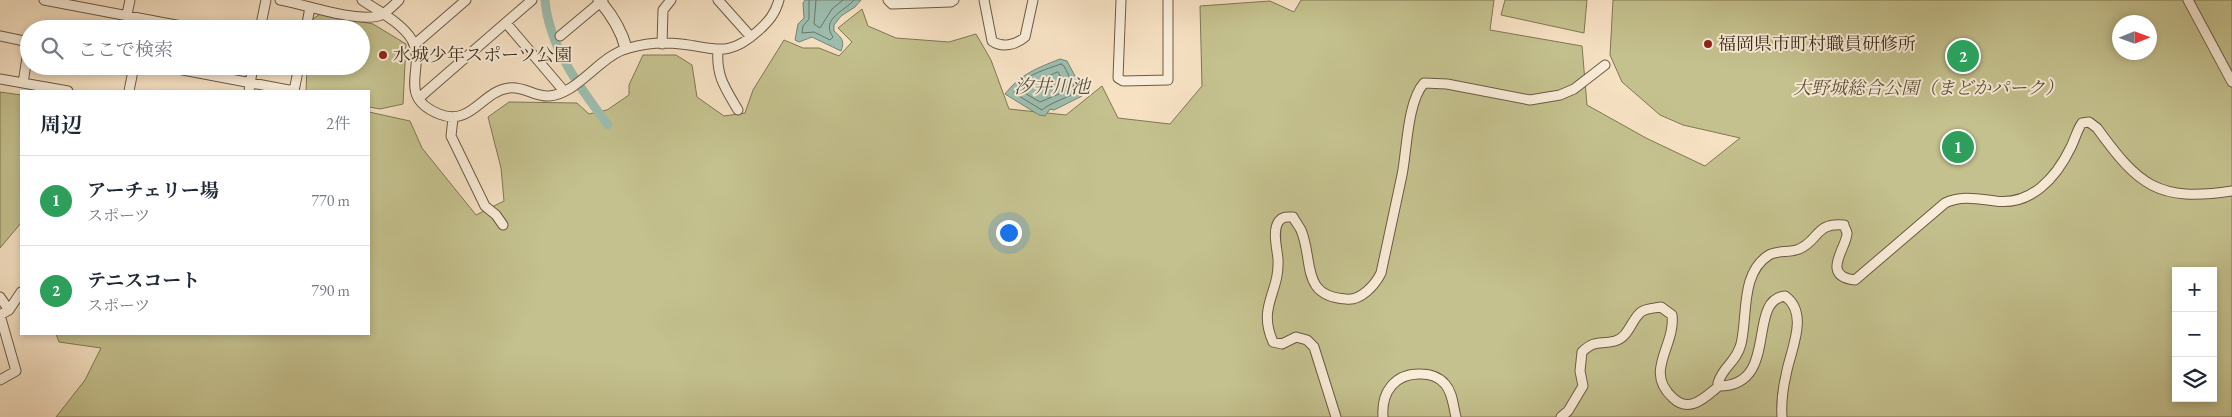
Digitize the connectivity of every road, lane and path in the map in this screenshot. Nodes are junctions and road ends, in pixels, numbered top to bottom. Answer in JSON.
{"nodes":[{"id":1,"x":44,"y":0,"type":"edge"},
{"id":2,"x":130,"y":0,"type":"edge"},
{"id":3,"x":266,"y":0,"type":"edge"},
{"id":4,"x":280,"y":0,"type":"edge"},
{"id":5,"x":362,"y":0,"type":"edge"},
{"id":6,"x":399,"y":0,"type":"edge"},
{"id":7,"x":466,"y":0,"type":"edge"},
{"id":8,"x":532,"y":0,"type":"edge"},
{"id":9,"x":672,"y":0,"type":"edge"},
{"id":10,"x":718,"y":0,"type":"edge"},
{"id":11,"x":779,"y":0,"type":"edge"},
{"id":12,"x":888,"y":0,"type":"edge"},
{"id":13,"x":954,"y":0,"type":"edge"},
{"id":14,"x":984,"y":0,"type":"edge"},
{"id":15,"x":1033,"y":0,"type":"edge"},
{"id":16,"x":1121,"y":0,"type":"edge"},
{"id":17,"x":1168,"y":0,"type":"edge"},
{"id":18,"x":2188,"y":0,"type":"edge"},
{"id":19,"x":601,"y":1,"type":"edge"},
{"id":20,"x":310,"y":7,"type":"junction"},
{"id":21,"x":383,"y":14,"type":"junction"},
{"id":22,"x":126,"y":15,"type":"junction"},
{"id":23,"x":125,"y":20,"type":"edge"},
{"id":24,"x":151,"y":20,"type":"edge"},
{"id":25,"x":262,"y":20,"type":"edge"},
{"id":26,"x":308,"y":20,"type":"edge"},
{"id":27,"x":506,"y":24,"type":"junction"},
{"id":28,"x":0,"y":36,"type":"edge"},
{"id":29,"x":560,"y":36,"type":"dead end"},
{"id":30,"x":751,"y":37,"type":"junction"},
{"id":31,"x":20,"y":41,"type":"edge"},
{"id":32,"x":662,"y":44,"type":"junction"},
{"id":33,"x":414,"y":45,"type":"junction"},
{"id":34,"x":626,"y":48,"type":"junction"},
{"id":35,"x":718,"y":50,"type":"junction"},
{"id":36,"x":1605,"y":65,"type":"dead end"},
{"id":37,"x":24,"y":75,"type":"edge"},
{"id":38,"x":132,"y":75,"type":"edge"},
{"id":39,"x":200,"y":75,"type":"edge"},
{"id":40,"x":297,"y":75,"type":"edge"},
{"id":41,"x":0,"y":78,"type":"edge"},
{"id":42,"x":2232,"y":82,"type":"edge"},
{"id":43,"x":23,"y":83,"type":"junction"},
{"id":44,"x":250,"y":87,"type":"edge"},
{"id":45,"x":62,"y":90,"type":"edge"},
{"id":46,"x":129,"y":90,"type":"edge"},
{"id":47,"x":283,"y":90,"type":"edge"},
{"id":48,"x":294,"y":90,"type":"edge"},
{"id":49,"x":564,"y":91,"type":"junction"},
{"id":50,"x":419,"y":98,"type":"junction"},
{"id":51,"x":738,"y":110,"type":"dead end"},
{"id":52,"x":453,"y":118,"type":"junction"},
{"id":53,"x":2232,"y":191,"type":"edge"},
{"id":54,"x":503,"y":226,"type":"dead end"},
{"id":55,"x":20,"y":294,"type":"edge"},
{"id":56,"x":0,"y":297,"type":"edge"},
{"id":57,"x":9,"y":310,"type":"junction"},
{"id":58,"x":0,"y":380,"type":"edge"},
{"id":59,"x":1719,"y":386,"type":"junction"},
{"id":60,"x":1336,"y":417,"type":"edge"},
{"id":61,"x":1383,"y":417,"type":"edge"},
{"id":62,"x":1456,"y":417,"type":"edge"},
{"id":63,"x":1561,"y":417,"type":"edge"},
{"id":64,"x":1782,"y":417,"type":"edge"}],
"edges":[{"from":1,"to":22,"type":"street"},
{"from":2,"to":22,"type":"street"},
{"from":3,"to":25,"type":"street"},
{"from":4,"to":20,"type":"street"},
{"from":5,"to":21,"type":"street"},
{"from":6,"to":21,"type":"street"},
{"from":7,"to":33,"type":"street"},
{"from":8,"to":27,"type":"street"},
{"from":9,"to":32,"type":"street"},
{"from":10,"to":30,"type":"street"},
{"from":11,"to":30,"type":"street"},
{"from":12,"to":13,"type":"street"},
{"from":14,"to":15,"type":"street"},
{"from":16,"to":17,"type":"street"},
{"from":18,"to":42,"type":"street"},
{"from":19,"to":29,"type":"street"},
{"from":19,"to":34,"type":"street"},
{"from":20,"to":21,"type":"street"},
{"from":20,"to":26,"type":"street"},
{"from":21,"to":33,"type":"street"},
{"from":22,"to":23,"type":"street"},
{"from":22,"to":24,"type":"street"},
{"from":27,"to":49,"type":"street"},
{"from":27,"to":50,"type":"street"},
{"from":28,"to":31,"type":"street"},
{"from":30,"to":35,"type":"street"},
{"from":32,"to":34,"type":"street"},
{"from":32,"to":35,"type":"street"},
{"from":33,"to":50,"type":"street"},
{"from":34,"to":49,"type":"street"},
{"from":35,"to":51,"type":"street"},
{"from":36,"to":60,"type":"street"},
{"from":37,"to":43,"type":"street"},
{"from":38,"to":46,"type":"street"},
{"from":39,"to":44,"type":"street"},
{"from":40,"to":48,"type":"street"},
{"from":41,"to":43,"type":"street"},
{"from":43,"to":45,"type":"street"},
{"from":44,"to":47,"type":"street"},
{"from":49,"to":52,"type":"street"},
{"from":50,"to":52,"type":"street"},
{"from":52,"to":54,"type":"street"},
{"from":53,"to":59,"type":"street"},
{"from":55,"to":57,"type":"street"},
{"from":56,"to":57,"type":"street"},
{"from":57,"to":58,"type":"street"},
{"from":59,"to":63,"type":"street"},
{"from":59,"to":64,"type":"street"},
{"from":61,"to":62,"type":"street"}]}
